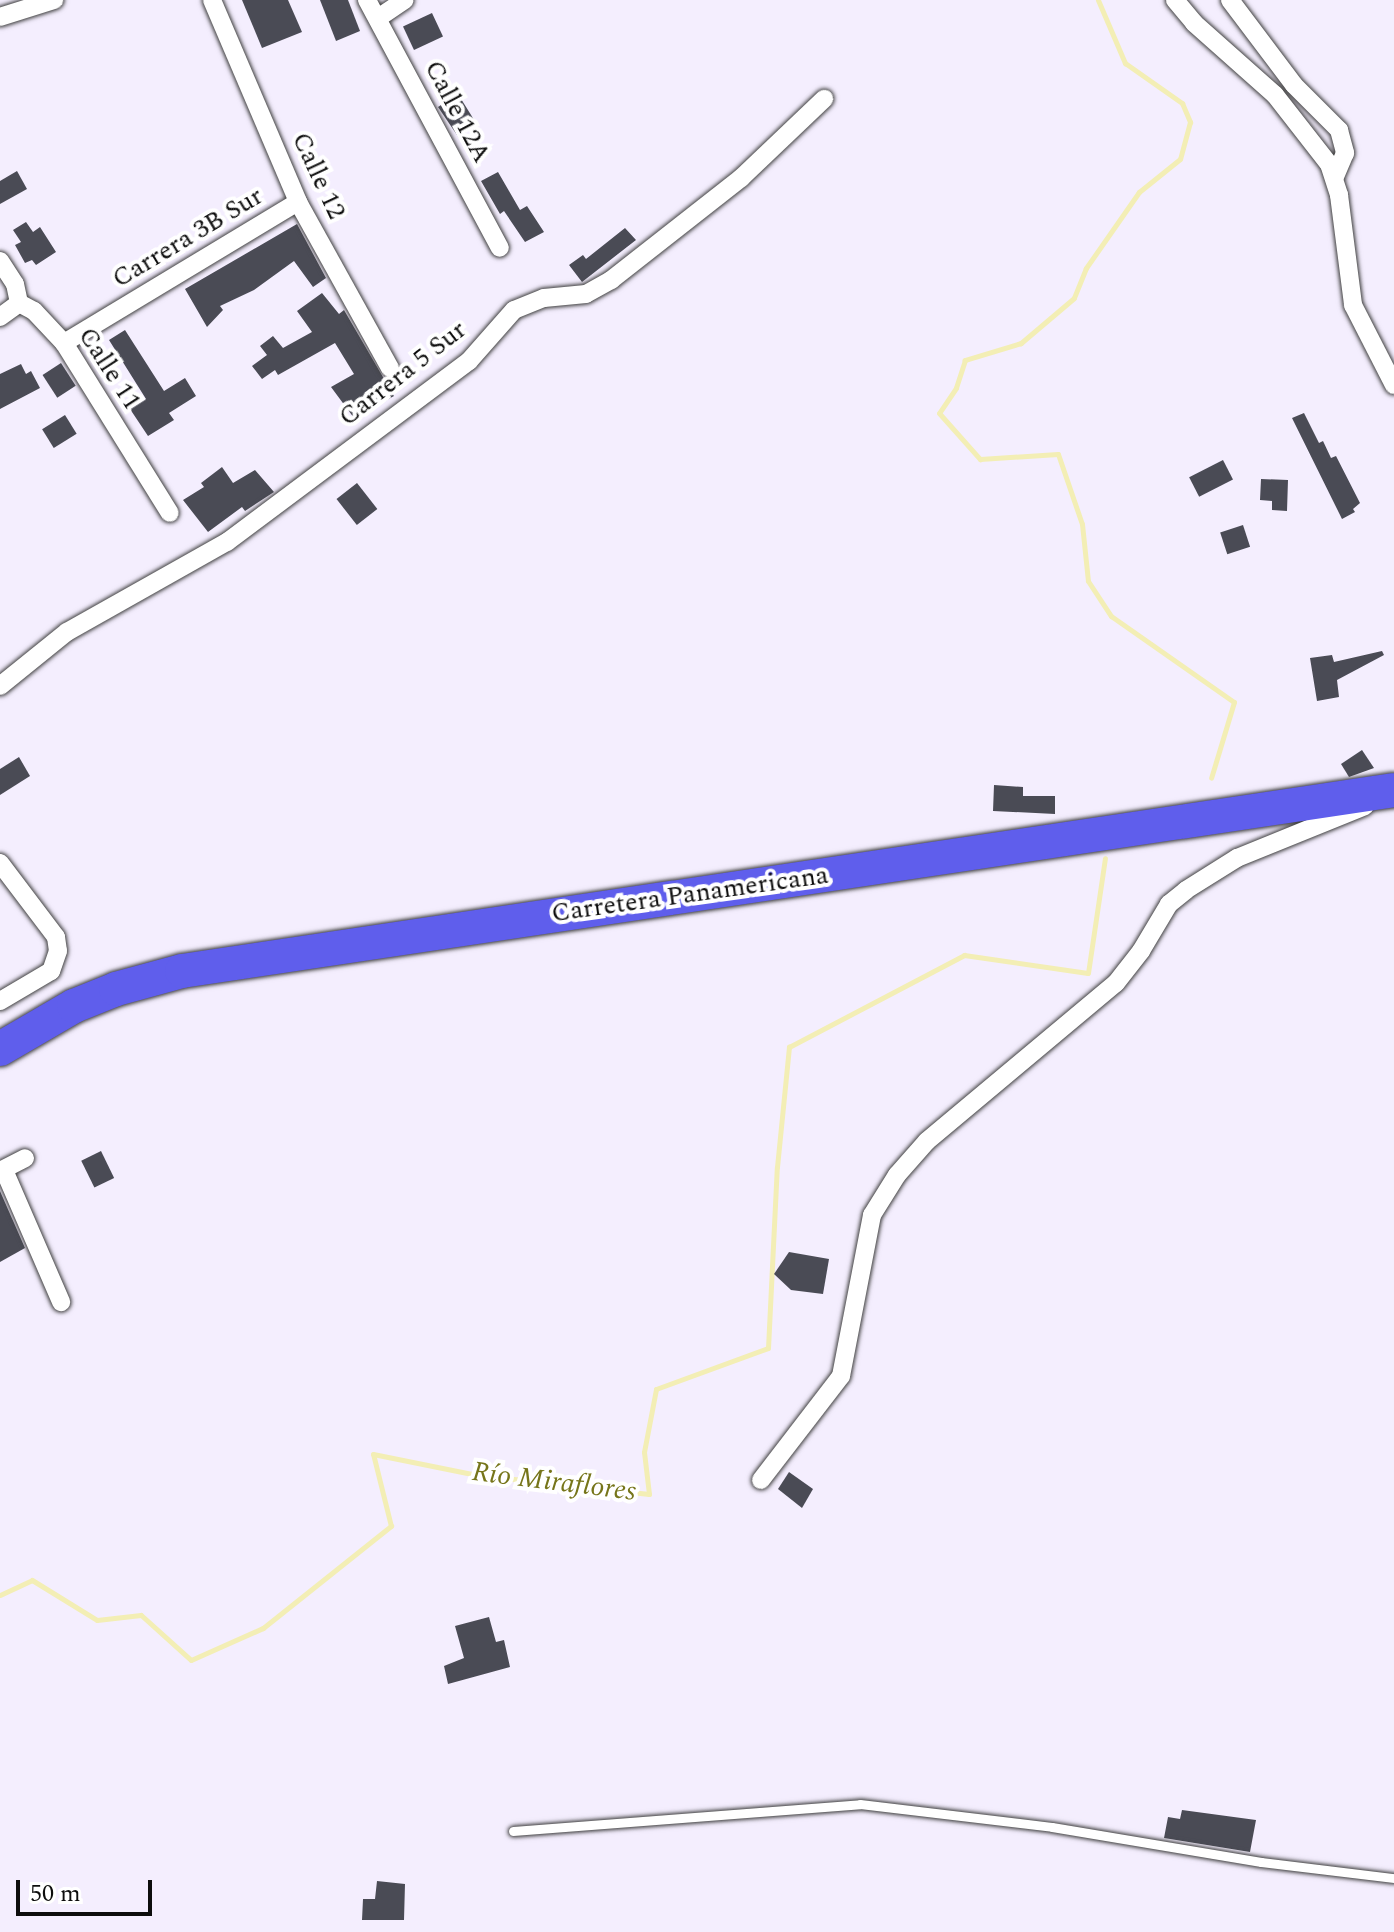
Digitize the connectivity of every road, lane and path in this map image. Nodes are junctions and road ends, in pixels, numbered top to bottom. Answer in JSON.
{"nodes":[{"id":1,"x":54,"y":0,"type":"edge"},
{"id":2,"x":212,"y":0,"type":"edge"},
{"id":3,"x":367,"y":0,"type":"edge"},
{"id":4,"x":405,"y":0,"type":"edge"},
{"id":5,"x":1175,"y":0,"type":"edge"},
{"id":6,"x":1230,"y":0,"type":"edge"},
{"id":7,"x":0,"y":17,"type":"edge"},
{"id":8,"x":378,"y":18,"type":"junction"},
{"id":9,"x":824,"y":99,"type":"dead end"},
{"id":10,"x":1335,"y":176,"type":"junction"},
{"id":11,"x":298,"y":202,"type":"junction"},
{"id":12,"x":500,"y":248,"type":"dead end"},
{"id":13,"x":0,"y":261,"type":"edge"},
{"id":14,"x":19,"y":303,"type":"junction"},
{"id":15,"x":0,"y":317,"type":"edge"},
{"id":16,"x":64,"y":343,"type":"junction"},
{"id":17,"x":390,"y":368,"type":"dead end"},
{"id":18,"x":1394,"y":385,"type":"edge"},
{"id":19,"x":170,"y":513,"type":"dead end"},
{"id":20,"x":0,"y":686,"type":"edge"},
{"id":21,"x":1394,"y":792,"type":"edge"},
{"id":22,"x":0,"y":863,"type":"edge"},
{"id":23,"x":0,"y":1001,"type":"edge"},
{"id":24,"x":0,"y":1049,"type":"edge"},
{"id":25,"x":25,"y":1158,"type":"dead end"},
{"id":26,"x":2,"y":1171,"type":"edge"},
{"id":27,"x":61,"y":1302,"type":"dead end"},
{"id":28,"x":761,"y":1480,"type":"dead end"},
{"id":29,"x":513,"y":1831,"type":"dead end"},
{"id":30,"x":1394,"y":1878,"type":"edge"}],
"edges":[{"from":1,"to":7,"type":"street"},
{"from":2,"to":11,"type":"street","name":"Calle 12"},
{"from":3,"to":8,"type":"street","name":"Calle 12A"},
{"from":4,"to":8,"type":"street"},
{"from":5,"to":10,"type":"street"},
{"from":6,"to":10,"type":"street"},
{"from":8,"to":12,"type":"street","name":"Calle 12A"},
{"from":9,"to":20,"type":"street","name":"Carrera 5 Sur"},
{"from":10,"to":18,"type":"street"},
{"from":11,"to":16,"type":"street","name":"Carrera 3B Sur"},
{"from":11,"to":17,"type":"street","name":"Calle 12"},
{"from":13,"to":14,"type":"street","name":"Calle 11"},
{"from":14,"to":15,"type":"street"},
{"from":14,"to":16,"type":"street","name":"Calle 11"},
{"from":16,"to":19,"type":"street","name":"Calle 11"},
{"from":21,"to":24,"type":"highway","name":"Carretera Panamericana"},
{"from":21,"to":28,"type":"street"},
{"from":22,"to":23,"type":"street"},
{"from":25,"to":26,"type":"street"},
{"from":26,"to":27,"type":"street"},
{"from":29,"to":30,"type":"lane"}]}
